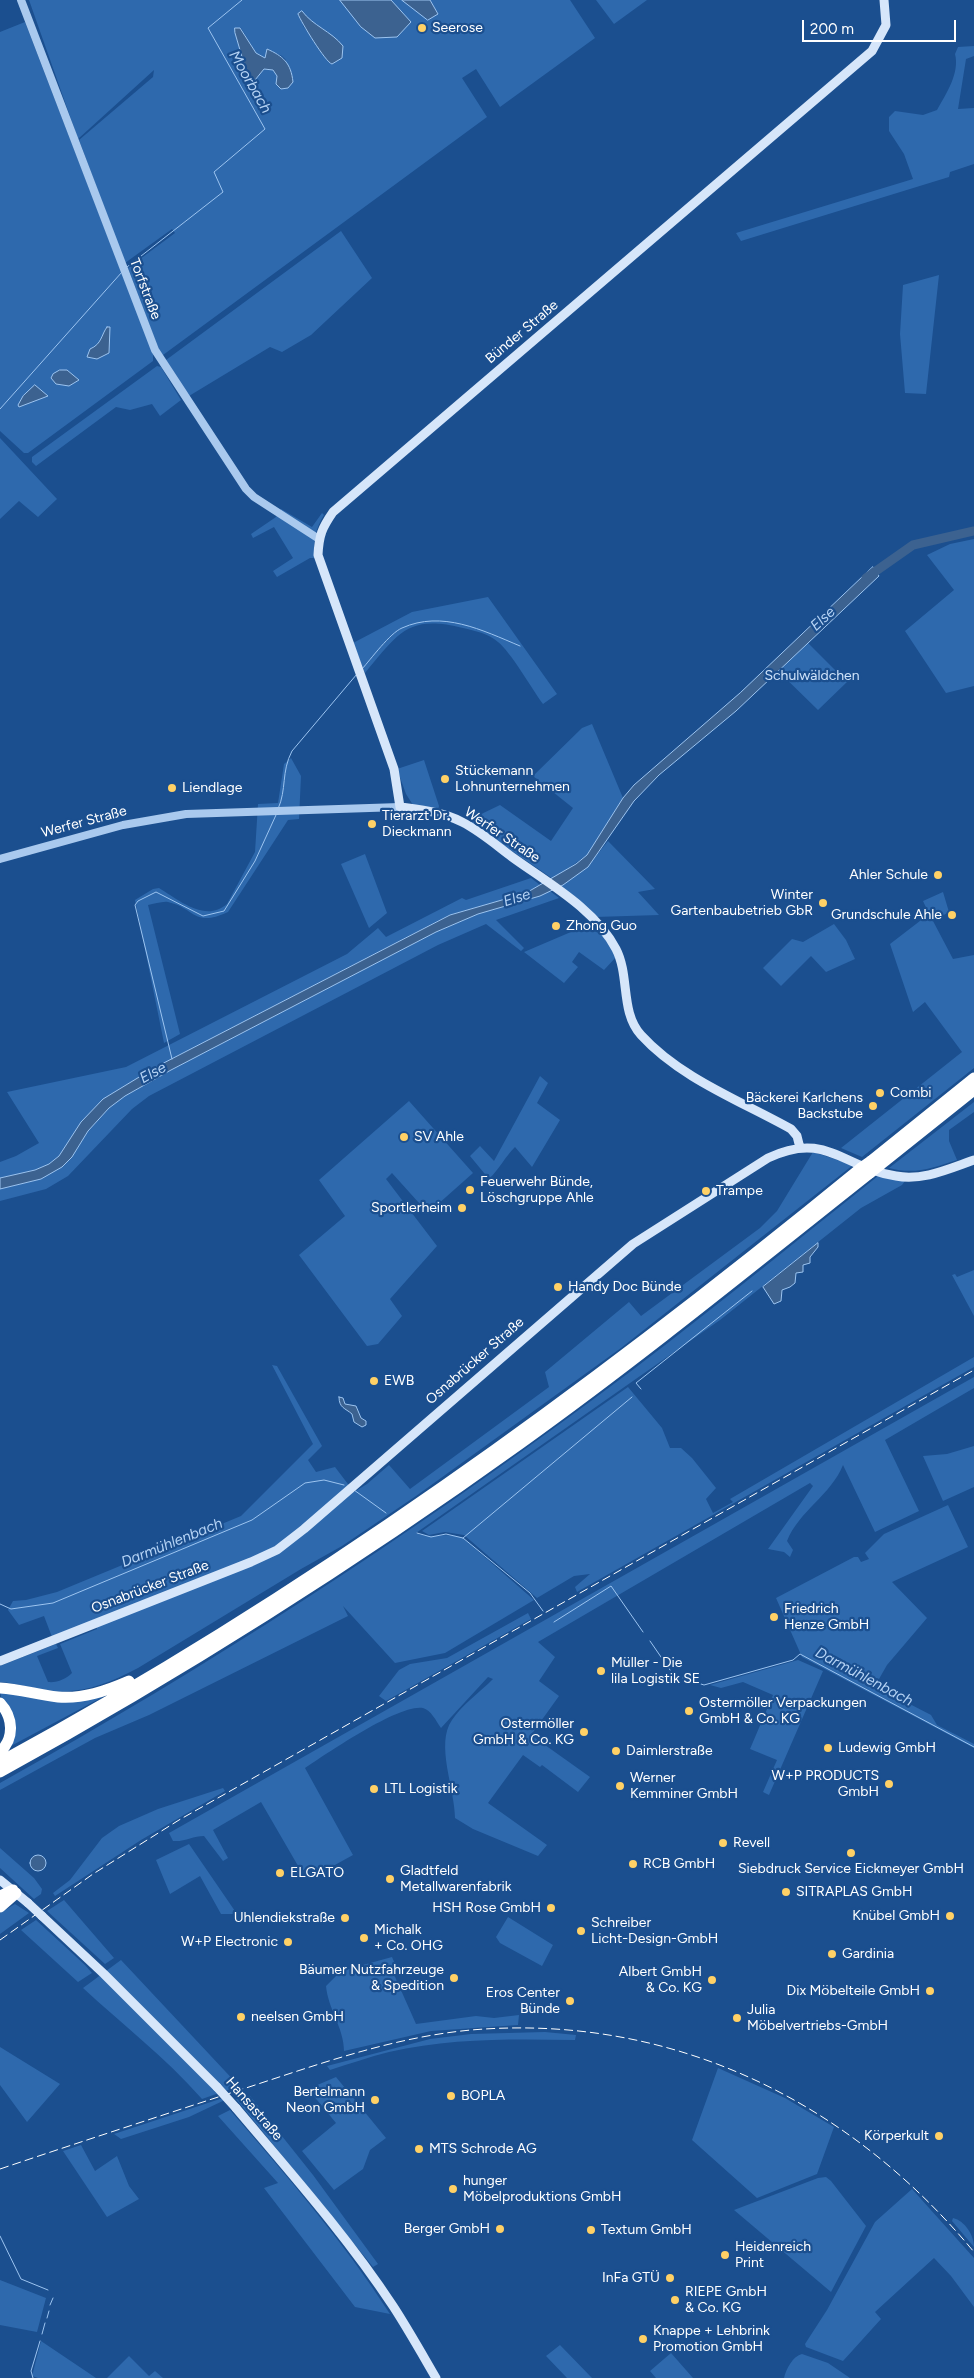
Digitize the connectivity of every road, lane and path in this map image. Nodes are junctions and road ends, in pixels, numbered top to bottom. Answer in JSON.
{"nodes":[{"id":1,"x":21,"y":0,"type":"edge"},
{"id":2,"x":884,"y":0,"type":"edge"},
{"id":3,"x":319,"y":539,"type":"junction"},
{"id":4,"x":400,"y":807,"type":"junction"},
{"id":5,"x":0,"y":859,"type":"edge"},
{"id":6,"x":974,"y":1078,"type":"edge"},
{"id":7,"x":974,"y":1090,"type":"edge"},
{"id":8,"x":800,"y":1148,"type":"junction"},
{"id":9,"x":974,"y":1160,"type":"edge"},
{"id":10,"x":871,"y":1167,"type":"junction"},
{"id":11,"x":615,"y":1367,"type":"junction"},
{"id":12,"x":0,"y":1661,"type":"edge"},
{"id":13,"x":166,"y":1667,"type":"junction"},
{"id":14,"x":0,"y":1688,"type":"edge"},
{"id":15,"x":0,"y":1703,"type":"edge"},
{"id":16,"x":0,"y":1752,"type":"edge"},
{"id":17,"x":0,"y":1762,"type":"edge"},
{"id":18,"x":0,"y":1772,"type":"edge"},
{"id":19,"x":0,"y":1874,"type":"edge"},
{"id":20,"x":0,"y":1880,"type":"edge"},
{"id":21,"x":14,"y":1891,"type":"junction"},
{"id":22,"x":0,"y":1896,"type":"edge"},
{"id":23,"x":0,"y":1907,"type":"edge"},
{"id":24,"x":436,"y":2378,"type":"edge"}],
"edges":[{"from":1,"to":3,"type":"street","name":"Torfstraße"},
{"from":2,"to":3,"type":"main road","name":"Bünder Straße"},
{"from":3,"to":4,"type":"main road"},
{"from":4,"to":5,"type":"street","name":"Werfer Straße"},
{"from":4,"to":8,"type":"main road","name":"Werfer Straße"},
{"from":6,"to":10,"type":"highway"},
{"from":7,"to":10,"type":"highway"},
{"from":8,"to":9,"type":"main road","name":"Osnabrücker Straße"},
{"from":8,"to":12,"type":"main road","name":"Osnabrücker Straße"},
{"from":10,"to":11,"type":"highway"},
{"from":11,"to":13,"type":"highway"},
{"from":11,"to":18,"type":"highway"},
{"from":13,"to":14,"type":"highway"},
{"from":13,"to":17,"type":"highway"},
{"from":15,"to":16,"type":"highway"},
{"from":19,"to":21,"type":"main road","name":"Hansastraße"},
{"from":20,"to":21,"type":"main road","name":"Hansastraße"},
{"from":21,"to":22,"type":"highway"},
{"from":21,"to":23,"type":"highway"},
{"from":21,"to":24,"type":"main road","name":"Hansastraße","bridge":true}]}
